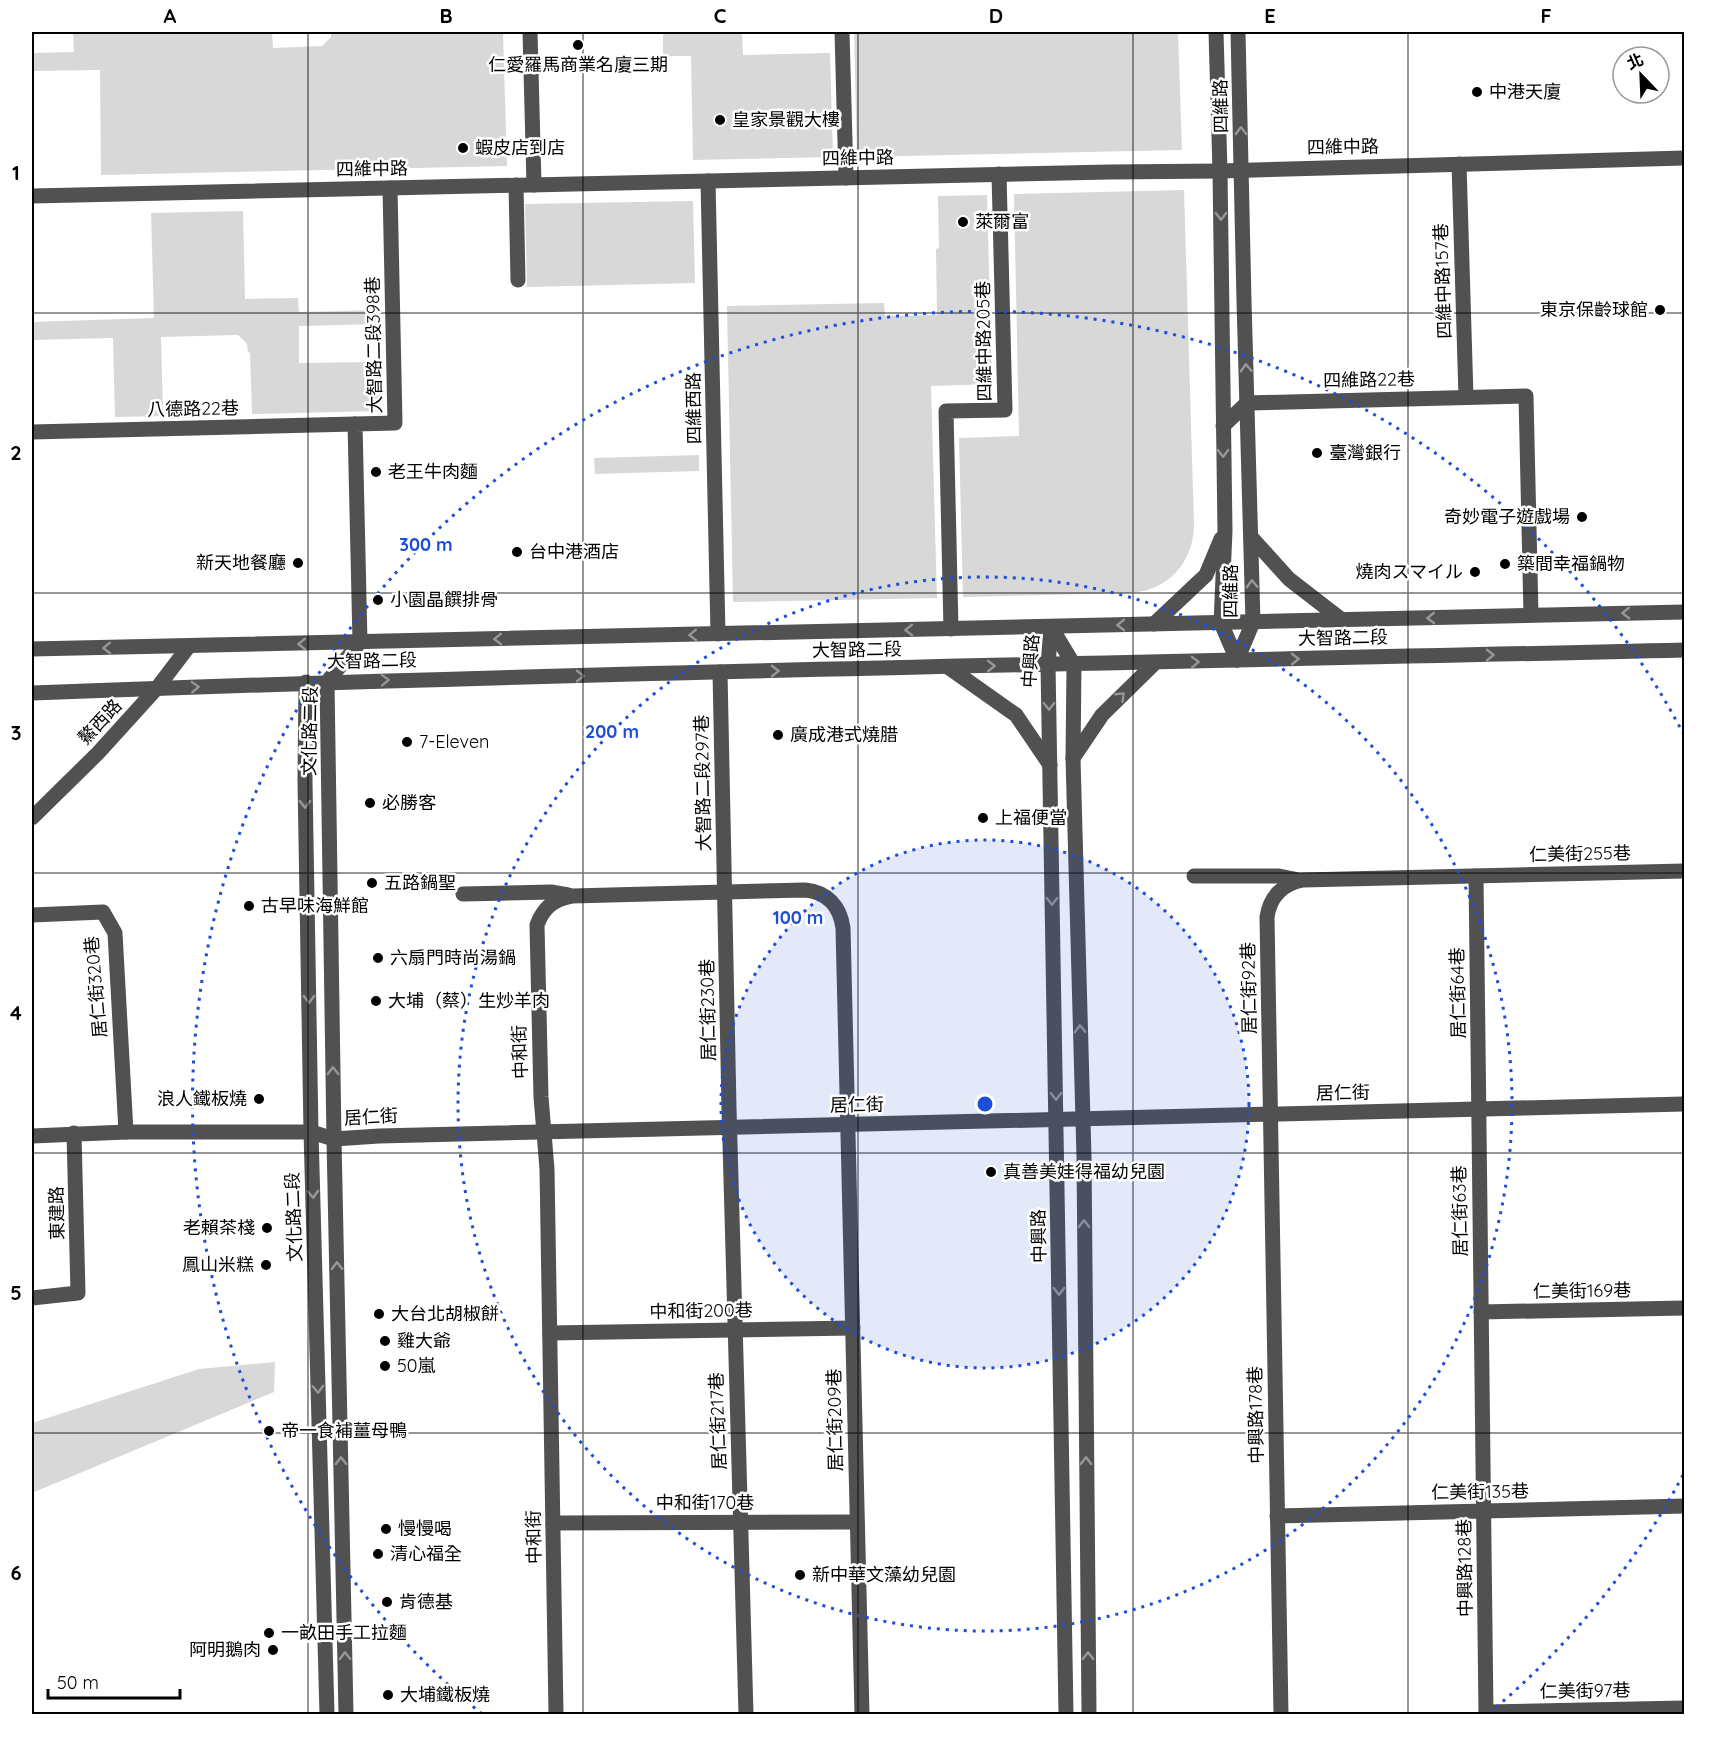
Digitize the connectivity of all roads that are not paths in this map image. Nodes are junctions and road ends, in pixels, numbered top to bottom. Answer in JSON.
{"nodes":[{"id":1,"x":530,"y":32,"type":"edge"},
{"id":2,"x":842,"y":32,"type":"edge"},
{"id":3,"x":1216,"y":32,"type":"edge"},
{"id":4,"x":1239,"y":32,"type":"edge"},
{"id":5,"x":1684,"y":158,"type":"edge"},
{"id":6,"x":1459,"y":164,"type":"junction"},
{"id":7,"x":1242,"y":169,"type":"junction"},
{"id":8,"x":1220,"y":171,"type":"junction"},
{"id":9,"x":999,"y":174,"type":"junction"},
{"id":10,"x":846,"y":178,"type":"junction"},
{"id":11,"x":708,"y":181,"type":"junction"},
{"id":12,"x":516,"y":185,"type":"junction"},
{"id":13,"x":534,"y":185,"type":"junction"},
{"id":14,"x":390,"y":188,"type":"junction"},
{"id":15,"x":32,"y":196,"type":"edge"},
{"id":16,"x":518,"y":280,"type":"dead end"},
{"id":17,"x":1466,"y":397,"type":"junction"},
{"id":18,"x":1247,"y":403,"type":"junction"},
{"id":19,"x":355,"y":424,"type":"junction"},
{"id":20,"x":1223,"y":426,"type":"junction"},
{"id":21,"x":32,"y":432,"type":"edge"},
{"id":22,"x":1225,"y":531,"type":"junction"},
{"id":23,"x":1251,"y":537,"type":"junction"},
{"id":24,"x":1684,"y":612,"type":"edge"},
{"id":25,"x":1532,"y":615,"type":"junction"},
{"id":26,"x":1342,"y":620,"type":"junction"},
{"id":27,"x":1253,"y":622,"type":"junction"},
{"id":28,"x":1221,"y":623,"type":"junction"},
{"id":29,"x":1154,"y":624,"type":"junction"},
{"id":30,"x":1052,"y":627,"type":"junction"},
{"id":31,"x":951,"y":629,"type":"junction"},
{"id":32,"x":718,"y":634,"type":"junction"},
{"id":33,"x":360,"y":642,"type":"junction"},
{"id":34,"x":189,"y":646,"type":"junction"},
{"id":35,"x":32,"y":650,"type":"edge"},
{"id":36,"x":1684,"y":650,"type":"edge"},
{"id":37,"x":1237,"y":660,"type":"junction"},
{"id":38,"x":1155,"y":663,"type":"junction"},
{"id":39,"x":1048,"y":665,"type":"junction"},
{"id":40,"x":1074,"y":665,"type":"junction"},
{"id":41,"x":948,"y":667,"type":"junction"},
{"id":42,"x":720,"y":672,"type":"junction"},
{"id":43,"x":306,"y":682,"type":"junction"},
{"id":44,"x":327,"y":682,"type":"junction"},
{"id":45,"x":158,"y":688,"type":"junction"},
{"id":46,"x":32,"y":693,"type":"edge"},
{"id":47,"x":1072,"y":758,"type":"junction"},
{"id":48,"x":1050,"y":765,"type":"junction"},
{"id":49,"x":32,"y":818,"type":"edge"},
{"id":50,"x":1684,"y":871,"type":"edge"},
{"id":51,"x":1194,"y":876,"type":"dead end"},
{"id":52,"x":1476,"y":876,"type":"junction"},
{"id":53,"x":1303,"y":880,"type":"junction"},
{"id":54,"x":725,"y":892,"type":"junction"},
{"id":55,"x":463,"y":894,"type":"dead end"},
{"id":56,"x":572,"y":896,"type":"junction"},
{"id":57,"x":32,"y":915,"type":"edge"},
{"id":58,"x":1684,"y":1104,"type":"edge"},
{"id":59,"x":1479,"y":1109,"type":"junction"},
{"id":60,"x":1271,"y":1114,"type":"junction"},
{"id":61,"x":1056,"y":1120,"type":"junction"},
{"id":62,"x":1083,"y":1120,"type":"junction"},
{"id":63,"x":848,"y":1124,"type":"junction"},
{"id":64,"x":730,"y":1127,"type":"junction"},
{"id":65,"x":126,"y":1132,"type":"junction"},
{"id":66,"x":311,"y":1132,"type":"junction"},
{"id":67,"x":544,"y":1132,"type":"junction"},
{"id":68,"x":74,"y":1133,"type":"junction"},
{"id":69,"x":32,"y":1136,"type":"edge"},
{"id":70,"x":334,"y":1138,"type":"junction"},
{"id":71,"x":32,"y":1298,"type":"edge"},
{"id":72,"x":1684,"y":1308,"type":"edge"},
{"id":73,"x":1481,"y":1312,"type":"junction"},
{"id":74,"x":853,"y":1328,"type":"junction"},
{"id":75,"x":735,"y":1330,"type":"junction"},
{"id":76,"x":550,"y":1333,"type":"junction"},
{"id":77,"x":1684,"y":1506,"type":"edge"},
{"id":78,"x":1483,"y":1511,"type":"junction"},
{"id":79,"x":1277,"y":1516,"type":"junction"},
{"id":80,"x":857,"y":1522,"type":"junction"},
{"id":81,"x":553,"y":1523,"type":"junction"},
{"id":82,"x":740,"y":1523,"type":"junction"},
{"id":83,"x":1684,"y":1708,"type":"edge"},
{"id":84,"x":1486,"y":1713,"type":"edge"},
{"id":85,"x":327,"y":1714,"type":"edge"},
{"id":86,"x":346,"y":1714,"type":"edge"},
{"id":87,"x":556,"y":1714,"type":"edge"},
{"id":88,"x":746,"y":1714,"type":"edge"},
{"id":89,"x":862,"y":1714,"type":"edge"},
{"id":90,"x":1066,"y":1714,"type":"edge"},
{"id":91,"x":1089,"y":1714,"type":"edge"},
{"id":92,"x":1281,"y":1714,"type":"edge"}],
"edges":[{"from":1,"to":13,"type":"street"},
{"from":2,"to":10,"type":"street"},
{"from":3,"to":8,"type":"street","name":"四維路"},
{"from":7,"to":4,"type":"street","name":"四維路","one_way":true},
{"from":5,"to":6,"type":"street","name":"四維中路"},
{"from":6,"to":7,"type":"street","name":"四維中路"},
{"from":6,"to":17,"type":"street","name":"四維中路157巷"},
{"from":7,"to":8,"type":"street","name":"四維中路"},
{"from":18,"to":7,"type":"street","name":"四維路","one_way":true},
{"from":8,"to":9,"type":"street","name":"四維中路"},
{"from":8,"to":20,"type":"street","name":"四維路","one_way":true},
{"from":9,"to":10,"type":"street","name":"四維中路"},
{"from":9,"to":31,"type":"street","name":"四維中路205巷"},
{"from":10,"to":11,"type":"street","name":"四維中路"},
{"from":11,"to":13,"type":"street","name":"四維中路"},
{"from":11,"to":32,"type":"street","name":"四維西路"},
{"from":12,"to":13,"type":"street","name":"四維中路"},
{"from":12,"to":14,"type":"street","name":"四維中路"},
{"from":12,"to":16,"type":"street"},
{"from":14,"to":15,"type":"street","name":"四維中路"},
{"from":14,"to":19,"type":"street","name":"大智路二段398巷"},
{"from":17,"to":18,"type":"street","name":"四維路22巷"},
{"from":17,"to":25,"type":"street","name":"四維路22巷"},
{"from":18,"to":20,"type":"street"},
{"from":18,"to":23,"type":"street","name":"四維路"},
{"from":19,"to":21,"type":"street","name":"八德路22巷"},
{"from":19,"to":33,"type":"street","name":"大智路二段398巷"},
{"from":20,"to":22,"type":"street","name":"四維路","one_way":true},
{"from":22,"to":28,"type":"street","name":"四維路"},
{"from":22,"to":29,"type":"street"},
{"from":23,"to":26,"type":"street"},
{"from":27,"to":23,"type":"street","name":"四維路","one_way":true},
{"from":24,"to":25,"type":"street","name":"大智路二段","one_way":true},
{"from":25,"to":26,"type":"street","name":"大智路二段","one_way":true},
{"from":26,"to":27,"type":"street","name":"大智路二段"},
{"from":27,"to":28,"type":"street","name":"大智路二段"},
{"from":27,"to":37,"type":"street","name":"四維路"},
{"from":28,"to":29,"type":"street","name":"大智路二段"},
{"from":28,"to":37,"type":"street","name":"四維路"},
{"from":29,"to":30,"type":"street","name":"大智路二段","one_way":true},
{"from":30,"to":31,"type":"street","name":"大智路二段"},
{"from":30,"to":39,"type":"street","name":"中興路"},
{"from":30,"to":40,"type":"street","name":"中興路"},
{"from":31,"to":32,"type":"street","name":"大智路二段","one_way":true},
{"from":32,"to":33,"type":"street","name":"大智路二段","one_way":true},
{"from":33,"to":34,"type":"street","name":"大智路二段","one_way":true},
{"from":33,"to":43,"type":"street","name":"文化路二段"},
{"from":33,"to":44,"type":"street","name":"文化路二段"},
{"from":34,"to":35,"type":"street","name":"大智路二段","one_way":true},
{"from":34,"to":45,"type":"street","name":"鰲西路"},
{"from":37,"to":36,"type":"street","name":"大智路二段","one_way":true},
{"from":38,"to":37,"type":"street","name":"大智路二段","one_way":true},
{"from":38,"to":40,"type":"street","name":"大智路二段"},
{"from":47,"to":38,"type":"street","one_way":true},
{"from":39,"to":40,"type":"street","name":"大智路二段"},
{"from":41,"to":39,"type":"street","name":"大智路二段","one_way":true},
{"from":39,"to":48,"type":"street","name":"中興路","one_way":true},
{"from":40,"to":47,"type":"street"},
{"from":42,"to":41,"type":"street","name":"大智路二段","one_way":true},
{"from":41,"to":48,"type":"street"},
{"from":44,"to":42,"type":"street","name":"大智路二段","one_way":true},
{"from":42,"to":54,"type":"street","name":"大智路二段297巷"},
{"from":43,"to":44,"type":"street","name":"大智路二段"},
{"from":45,"to":43,"type":"street","name":"大智路二段","one_way":true},
{"from":43,"to":66,"type":"street","name":"文化路二段","one_way":true},
{"from":70,"to":44,"type":"street","name":"文化路二段","one_way":true},
{"from":45,"to":46,"type":"street","name":"大智路二段"},
{"from":45,"to":49,"type":"street","name":"鰲西路"},
{"from":62,"to":47,"type":"street","one_way":true},
{"from":48,"to":61,"type":"street","name":"中興路","one_way":true},
{"from":50,"to":52,"type":"street","name":"仁美街255巷"},
{"from":51,"to":53,"type":"street","name":"居仁街92巷"},
{"from":52,"to":53,"type":"street","name":"居仁街92巷"},
{"from":52,"to":59,"type":"street","name":"居仁街64巷"},
{"from":53,"to":60,"type":"street","name":"居仁街92巷"},
{"from":54,"to":56,"type":"street","name":"中和街"},
{"from":54,"to":63,"type":"street","name":"中和街"},
{"from":54,"to":64,"type":"street","name":"居仁街230巷"},
{"from":55,"to":56,"type":"street"},
{"from":56,"to":67,"type":"street","name":"中和街"},
{"from":57,"to":65,"type":"street","name":"居仁街320巷"},
{"from":58,"to":59,"type":"street","name":"居仁街"},
{"from":59,"to":60,"type":"street","name":"居仁街"},
{"from":59,"to":73,"type":"street","name":"居仁街63巷"},
{"from":60,"to":62,"type":"street","name":"居仁街"},
{"from":60,"to":79,"type":"street","name":"中興路178巷"},
{"from":61,"to":62,"type":"street","name":"居仁街"},
{"from":61,"to":63,"type":"street","name":"居仁街"},
{"from":61,"to":90,"type":"street","name":"中興路","one_way":true},
{"from":91,"to":62,"type":"street","one_way":true},
{"from":63,"to":64,"type":"street","name":"居仁街"},
{"from":63,"to":74,"type":"street","name":"居仁街209巷"},
{"from":64,"to":67,"type":"street","name":"居仁街"},
{"from":64,"to":75,"type":"street","name":"居仁街217巷"},
{"from":65,"to":66,"type":"street","name":"居仁街"},
{"from":65,"to":68,"type":"street","name":"居仁街"},
{"from":66,"to":70,"type":"street","name":"居仁街"},
{"from":66,"to":85,"type":"street","name":"文化路二段","one_way":true},
{"from":67,"to":70,"type":"street","name":"居仁街"},
{"from":67,"to":76,"type":"street","name":"中和街"},
{"from":68,"to":69,"type":"street","name":"居仁街"},
{"from":68,"to":71,"type":"street","name":"東建路"},
{"from":86,"to":70,"type":"street","name":"文化路二段","one_way":true},
{"from":72,"to":73,"type":"street","name":"仁美街169巷"},
{"from":73,"to":78,"type":"street","name":"中興路128巷"},
{"from":74,"to":75,"type":"street","name":"中和街200巷"},
{"from":74,"to":80,"type":"street","name":"居仁街209巷"},
{"from":75,"to":76,"type":"street","name":"中和街200巷"},
{"from":75,"to":82,"type":"street","name":"居仁街217巷"},
{"from":76,"to":81,"type":"street","name":"中和街"},
{"from":77,"to":78,"type":"street","name":"仁美街135巷"},
{"from":78,"to":79,"type":"street","name":"仁美街135巷"},
{"from":78,"to":84,"type":"street","name":"中興路128巷"},
{"from":79,"to":92,"type":"street","name":"中興路178巷"},
{"from":80,"to":82,"type":"street","name":"中和街170巷"},
{"from":80,"to":89,"type":"street","name":"居仁街209巷"},
{"from":81,"to":82,"type":"street","name":"中和街170巷"},
{"from":81,"to":87,"type":"street","name":"中和街"},
{"from":82,"to":88,"type":"street","name":"居仁街217巷"},
{"from":83,"to":84,"type":"street","name":"仁美街97巷"}]}
